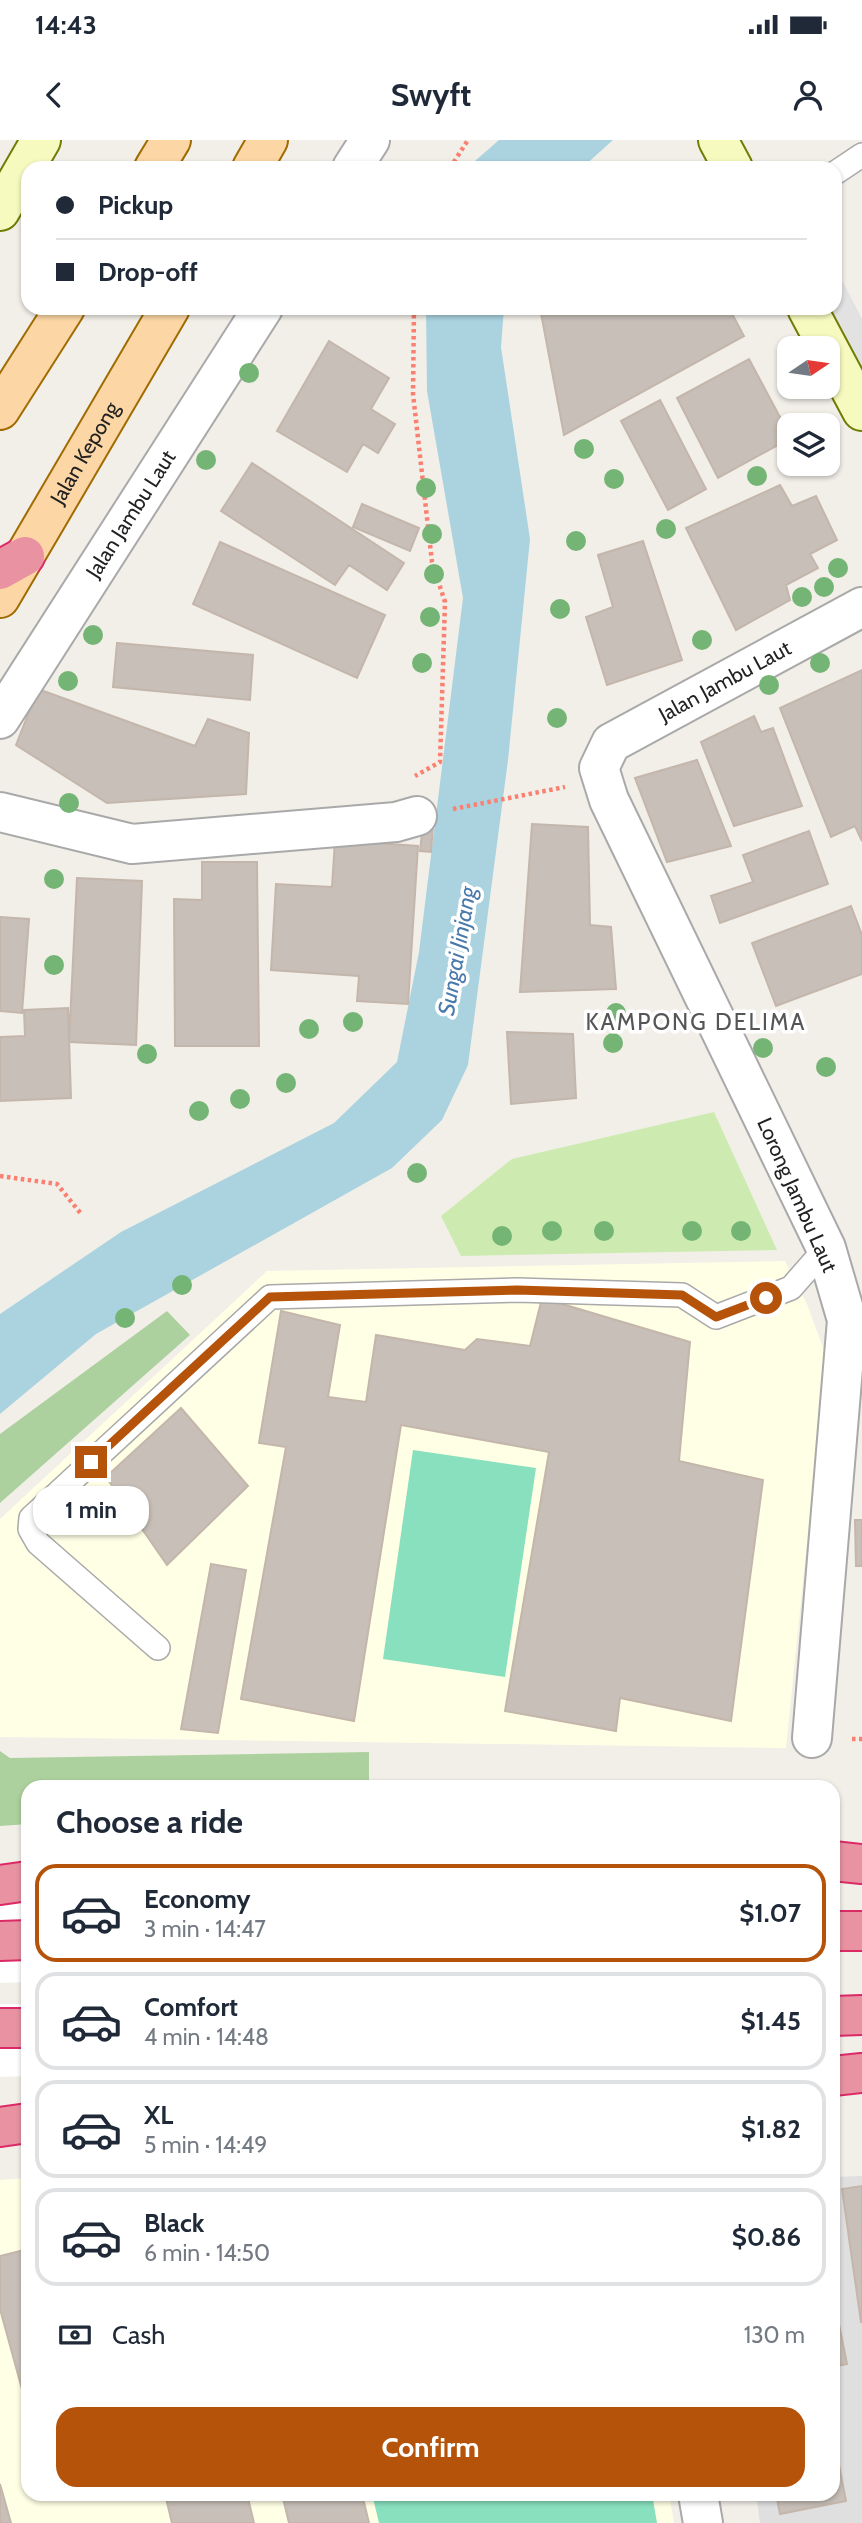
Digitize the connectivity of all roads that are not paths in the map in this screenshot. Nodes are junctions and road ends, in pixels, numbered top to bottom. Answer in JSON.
{"nodes":[{"id":1,"x":41,"y":140,"type":"edge"},
{"id":2,"x":172,"y":140,"type":"edge"},
{"id":3,"x":268,"y":140,"type":"edge"},
{"id":4,"x":370,"y":140,"type":"edge"},
{"id":5,"x":718,"y":140,"type":"edge"},
{"id":6,"x":862,"y":155,"type":"edge"},
{"id":7,"x":29,"y":161,"type":"edge"},
{"id":8,"x":158,"y":161,"type":"edge"},
{"id":9,"x":256,"y":161,"type":"edge"},
{"id":10,"x":356,"y":161,"type":"edge"},
{"id":11,"x":729,"y":161,"type":"edge"},
{"id":12,"x":842,"y":168,"type":"edge"},
{"id":13,"x":21,"y":175,"type":"edge"},
{"id":14,"x":0,"y":211,"type":"edge"},
{"id":15,"x":61,"y":315,"type":"edge"},
{"id":16,"x":166,"y":315,"type":"edge"},
{"id":17,"x":259,"y":315,"type":"edge"},
{"id":18,"x":811,"y":315,"type":"edge"},
{"id":19,"x":0,"y":410,"type":"edge"},
{"id":20,"x":862,"y":411,"type":"edge"},
{"id":21,"x":12,"y":563,"type":"edge"},
{"id":22,"x":0,"y":598,"type":"edge"},
{"id":23,"x":862,"y":607,"type":"edge"},
{"id":24,"x":0,"y":719,"type":"edge"},
{"id":25,"x":598,"y":768,"type":"joint"},
{"id":26,"x":0,"y":812,"type":"edge"},
{"id":27,"x":431,"y":813,"type":"road end"},
{"id":28,"x":826,"y":1248,"type":"junction"},
{"id":29,"x":158,"y":1648,"type":"dead end"},
{"id":30,"x":812,"y":1738,"type":"dead end"},
{"id":31,"x":840,"y":1862,"type":"edge"},
{"id":32,"x":862,"y":1864,"type":"edge"},
{"id":33,"x":0,"y":1868,"type":"edge"},
{"id":34,"x":21,"y":1868,"type":"edge"},
{"id":35,"x":21,"y":1882,"type":"edge"},
{"id":36,"x":0,"y":1885,"type":"edge"},
{"id":37,"x":840,"y":1931,"type":"edge"},
{"id":38,"x":862,"y":1931,"type":"edge"},
{"id":39,"x":21,"y":1940,"type":"edge"},
{"id":40,"x":0,"y":1941,"type":"edge"},
{"id":41,"x":862,"y":2015,"type":"edge"},
{"id":42,"x":840,"y":2016,"type":"edge"},
{"id":43,"x":0,"y":2028,"type":"edge"},
{"id":44,"x":21,"y":2028,"type":"edge"},
{"id":45,"x":862,"y":2073,"type":"edge"},
{"id":46,"x":840,"y":2075,"type":"edge"},
{"id":47,"x":21,"y":2124,"type":"edge"},
{"id":48,"x":0,"y":2127,"type":"edge"},
{"id":49,"x":699,"y":2501,"type":"edge"},
{"id":50,"x":703,"y":2523,"type":"edge"}],
"edges":[{"from":1,"to":7,"type":"street"},
{"from":2,"to":8,"type":"main road"},
{"from":3,"to":9,"type":"main road"},
{"from":4,"to":10,"type":"street"},
{"from":5,"to":11,"type":"street"},
{"from":6,"to":12,"type":"lane"},
{"from":13,"to":14,"type":"street"},
{"from":15,"to":19,"type":"main road"},
{"from":16,"to":21,"type":"main road","name":"Jalan Kepong"},
{"from":17,"to":24,"type":"street","name":"Jalan Jambu Laut"},
{"from":18,"to":20,"type":"street"},
{"from":21,"to":22,"type":"main road","name":"Jalan Kepong"},
{"from":23,"to":25,"type":"street","name":"Jalan Jambu Laut"},
{"from":25,"to":28,"type":"street","name":"Lorong Jambu Laut"},
{"from":26,"to":27,"type":"street"},
{"from":28,"to":29,"type":"lane"},
{"from":28,"to":30,"type":"street","name":"Lorong Jambu Laut"},
{"from":31,"to":32,"type":"highway"},
{"from":33,"to":34,"type":"highway"},
{"from":35,"to":36,"type":"highway"},
{"from":37,"to":38,"type":"highway"},
{"from":39,"to":40,"type":"highway"},
{"from":41,"to":42,"type":"highway"},
{"from":43,"to":44,"type":"highway"},
{"from":45,"to":46,"type":"highway"},
{"from":47,"to":48,"type":"highway"},
{"from":49,"to":50,"type":"street"}]}
